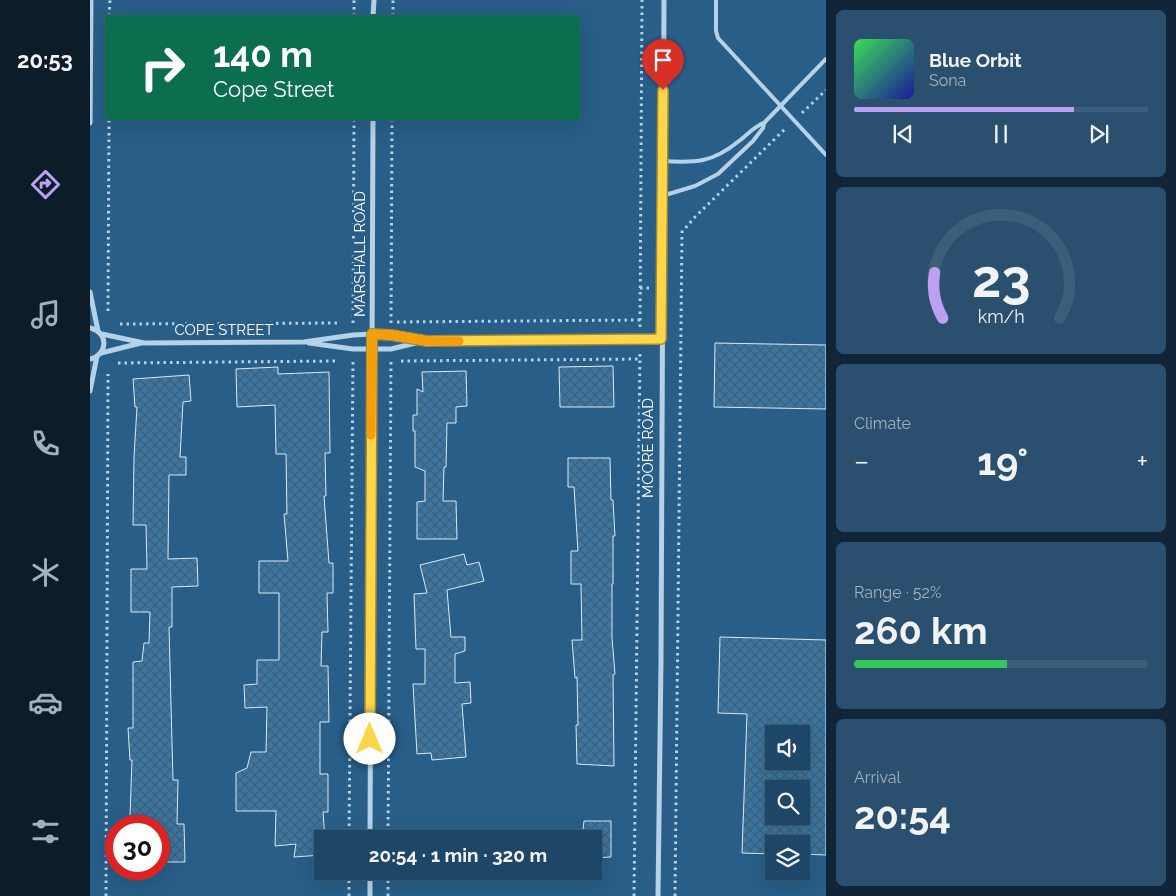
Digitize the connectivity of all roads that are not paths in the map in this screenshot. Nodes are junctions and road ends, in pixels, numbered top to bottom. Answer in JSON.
{"nodes":[{"id":1,"x":90,"y":0,"type":"edge"},
{"id":2,"x":374,"y":0,"type":"edge"},
{"id":3,"x":664,"y":0,"type":"edge"},
{"id":4,"x":716,"y":0,"type":"edge"},
{"id":5,"x":374,"y":15,"type":"edge"},
{"id":6,"x":826,"y":59,"type":"edge"},
{"id":7,"x":780,"y":107,"type":"junction"},
{"id":8,"x":373,"y":120,"type":"edge"},
{"id":9,"x":90,"y":123,"type":"edge"},
{"id":10,"x":764,"y":123,"type":"junction"},
{"id":11,"x":826,"y":156,"type":"edge"},
{"id":12,"x":662,"y":161,"type":"junction"},
{"id":13,"x":662,"y":196,"type":"junction"},
{"id":14,"x":90,"y":292,"type":"edge"},
{"id":15,"x":90,"y":328,"type":"edge"},
{"id":16,"x":100,"y":332,"type":"junction"},
{"id":17,"x":372,"y":334,"type":"junction"},
{"id":18,"x":661,"y":339,"type":"junction"},
{"id":19,"x":427,"y":341,"type":"junction"},
{"id":20,"x":304,"y":342,"type":"junction"},
{"id":21,"x":144,"y":343,"type":"junction"},
{"id":22,"x":372,"y":349,"type":"junction"},
{"id":23,"x":99,"y":355,"type":"junction"},
{"id":24,"x":90,"y":359,"type":"edge"},
{"id":25,"x":90,"y":391,"type":"edge"},
{"id":26,"x":370,"y":830,"type":"edge"},
{"id":27,"x":370,"y":880,"type":"edge"},
{"id":28,"x":370,"y":896,"type":"edge"},
{"id":29,"x":658,"y":896,"type":"edge"}],
"edges":[{"from":1,"to":9,"type":"street"},
{"from":2,"to":5,"type":"street"},
{"from":3,"to":12,"type":"street","name":"MOORE ROAD"},
{"from":4,"to":7,"type":"lane"},
{"from":6,"to":7,"type":"lane"},
{"from":7,"to":10,"type":"lane"},
{"from":7,"to":11,"type":"lane"},
{"from":8,"to":17,"type":"street","name":"MARSHALL ROAD"},
{"from":10,"to":12,"type":"lane"},
{"from":10,"to":13,"type":"lane"},
{"from":12,"to":13,"type":"street","name":"MOORE ROAD"},
{"from":13,"to":18,"type":"street","name":"MOORE ROAD"},
{"from":14,"to":16,"type":"street"},
{"from":15,"to":16,"type":"street","name":"COPE STREET"},
{"from":16,"to":21,"type":"street","name":"COPE STREET"},
{"from":16,"to":23,"type":"street"},
{"from":17,"to":19,"type":"street","name":"COPE STREET"},
{"from":17,"to":20,"type":"street","name":"COPE STREET"},
{"from":17,"to":22,"type":"street","name":"MARSHALL ROAD"},
{"from":18,"to":19,"type":"street","name":"COPE STREET"},
{"from":18,"to":29,"type":"street","name":"MOORE ROAD"},
{"from":19,"to":22,"type":"street","name":"COPE STREET"},
{"from":20,"to":21,"type":"street","name":"COPE STREET"},
{"from":20,"to":22,"type":"street","name":"COPE STREET"},
{"from":21,"to":23,"type":"street","name":"COPE STREET"},
{"from":22,"to":26,"type":"street","name":"MARSHALL ROAD"},
{"from":23,"to":24,"type":"street","name":"COPE STREET"},
{"from":23,"to":25,"type":"street"},
{"from":27,"to":28,"type":"street"}]}
